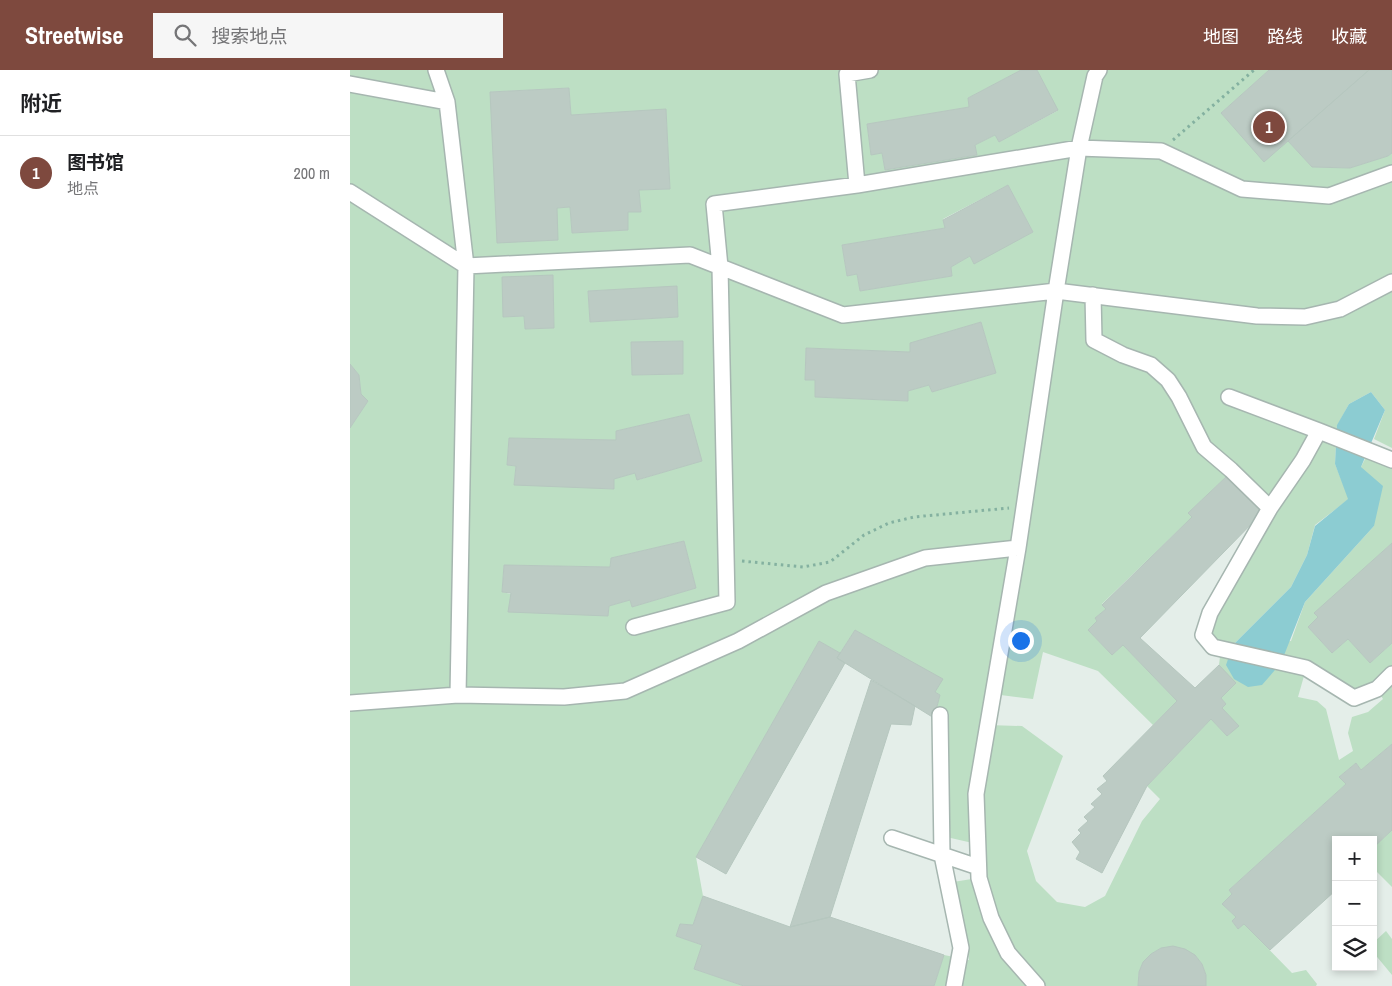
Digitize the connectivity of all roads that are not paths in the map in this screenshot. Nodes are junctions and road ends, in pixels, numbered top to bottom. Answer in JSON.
{"nodes":[{"id":1,"x":436,"y":70,"type":"edge"},
{"id":2,"x":870,"y":70,"type":"edge"},
{"id":3,"x":1098,"y":70,"type":"edge"},
{"id":4,"x":350,"y":84,"type":"edge"},
{"id":5,"x":447,"y":102,"type":"junction"},
{"id":6,"x":1078,"y":148,"type":"junction"},
{"id":7,"x":1392,"y":173,"type":"edge"},
{"id":8,"x":857,"y":185,"type":"junction"},
{"id":9,"x":350,"y":192,"type":"edge"},
{"id":10,"x":466,"y":266,"type":"junction"},
{"id":11,"x":720,"y":267,"type":"junction"},
{"id":12,"x":1392,"y":282,"type":"edge"},
{"id":13,"x":1056,"y":290,"type":"junction"},
{"id":14,"x":1093,"y":295,"type":"junction"},
{"id":15,"x":1229,"y":397,"type":"dead end"},
{"id":16,"x":1320,"y":431,"type":"junction"},
{"id":17,"x":1392,"y":460,"type":"edge"},
{"id":18,"x":1270,"y":508,"type":"junction"},
{"id":19,"x":1018,"y":548,"type":"junction"},
{"id":20,"x":634,"y":627,"type":"dead end"},
{"id":21,"x":1392,"y":674,"type":"edge"},
{"id":22,"x":458,"y":695,"type":"junction"},
{"id":23,"x":350,"y":703,"type":"edge"},
{"id":24,"x":940,"y":715,"type":"dead end"},
{"id":25,"x":892,"y":838,"type":"dead end"},
{"id":26,"x":942,"y":855,"type":"junction"},
{"id":27,"x":978,"y":867,"type":"junction"},
{"id":28,"x":954,"y":986,"type":"edge"},
{"id":29,"x":1037,"y":986,"type":"edge"}],
"edges":[{"from":1,"to":5,"type":"street"},
{"from":2,"to":8,"type":"street"},
{"from":3,"to":6,"type":"street"},
{"from":4,"to":5,"type":"street"},
{"from":5,"to":10,"type":"street"},
{"from":6,"to":7,"type":"street"},
{"from":6,"to":8,"type":"street"},
{"from":6,"to":13,"type":"street"},
{"from":8,"to":11,"type":"street"},
{"from":9,"to":10,"type":"street"},
{"from":10,"to":11,"type":"street"},
{"from":10,"to":22,"type":"street"},
{"from":11,"to":13,"type":"street"},
{"from":11,"to":20,"type":"street"},
{"from":12,"to":14,"type":"street"},
{"from":13,"to":14,"type":"street"},
{"from":13,"to":19,"type":"street"},
{"from":14,"to":18,"type":"street"},
{"from":15,"to":16,"type":"street"},
{"from":16,"to":17,"type":"street"},
{"from":16,"to":18,"type":"street"},
{"from":18,"to":21,"type":"street"},
{"from":19,"to":22,"type":"street"},
{"from":19,"to":27,"type":"street"},
{"from":22,"to":23,"type":"street"},
{"from":24,"to":26,"type":"street"},
{"from":25,"to":26,"type":"street"},
{"from":26,"to":27,"type":"street"},
{"from":26,"to":28,"type":"street"},
{"from":27,"to":29,"type":"street"}]}
